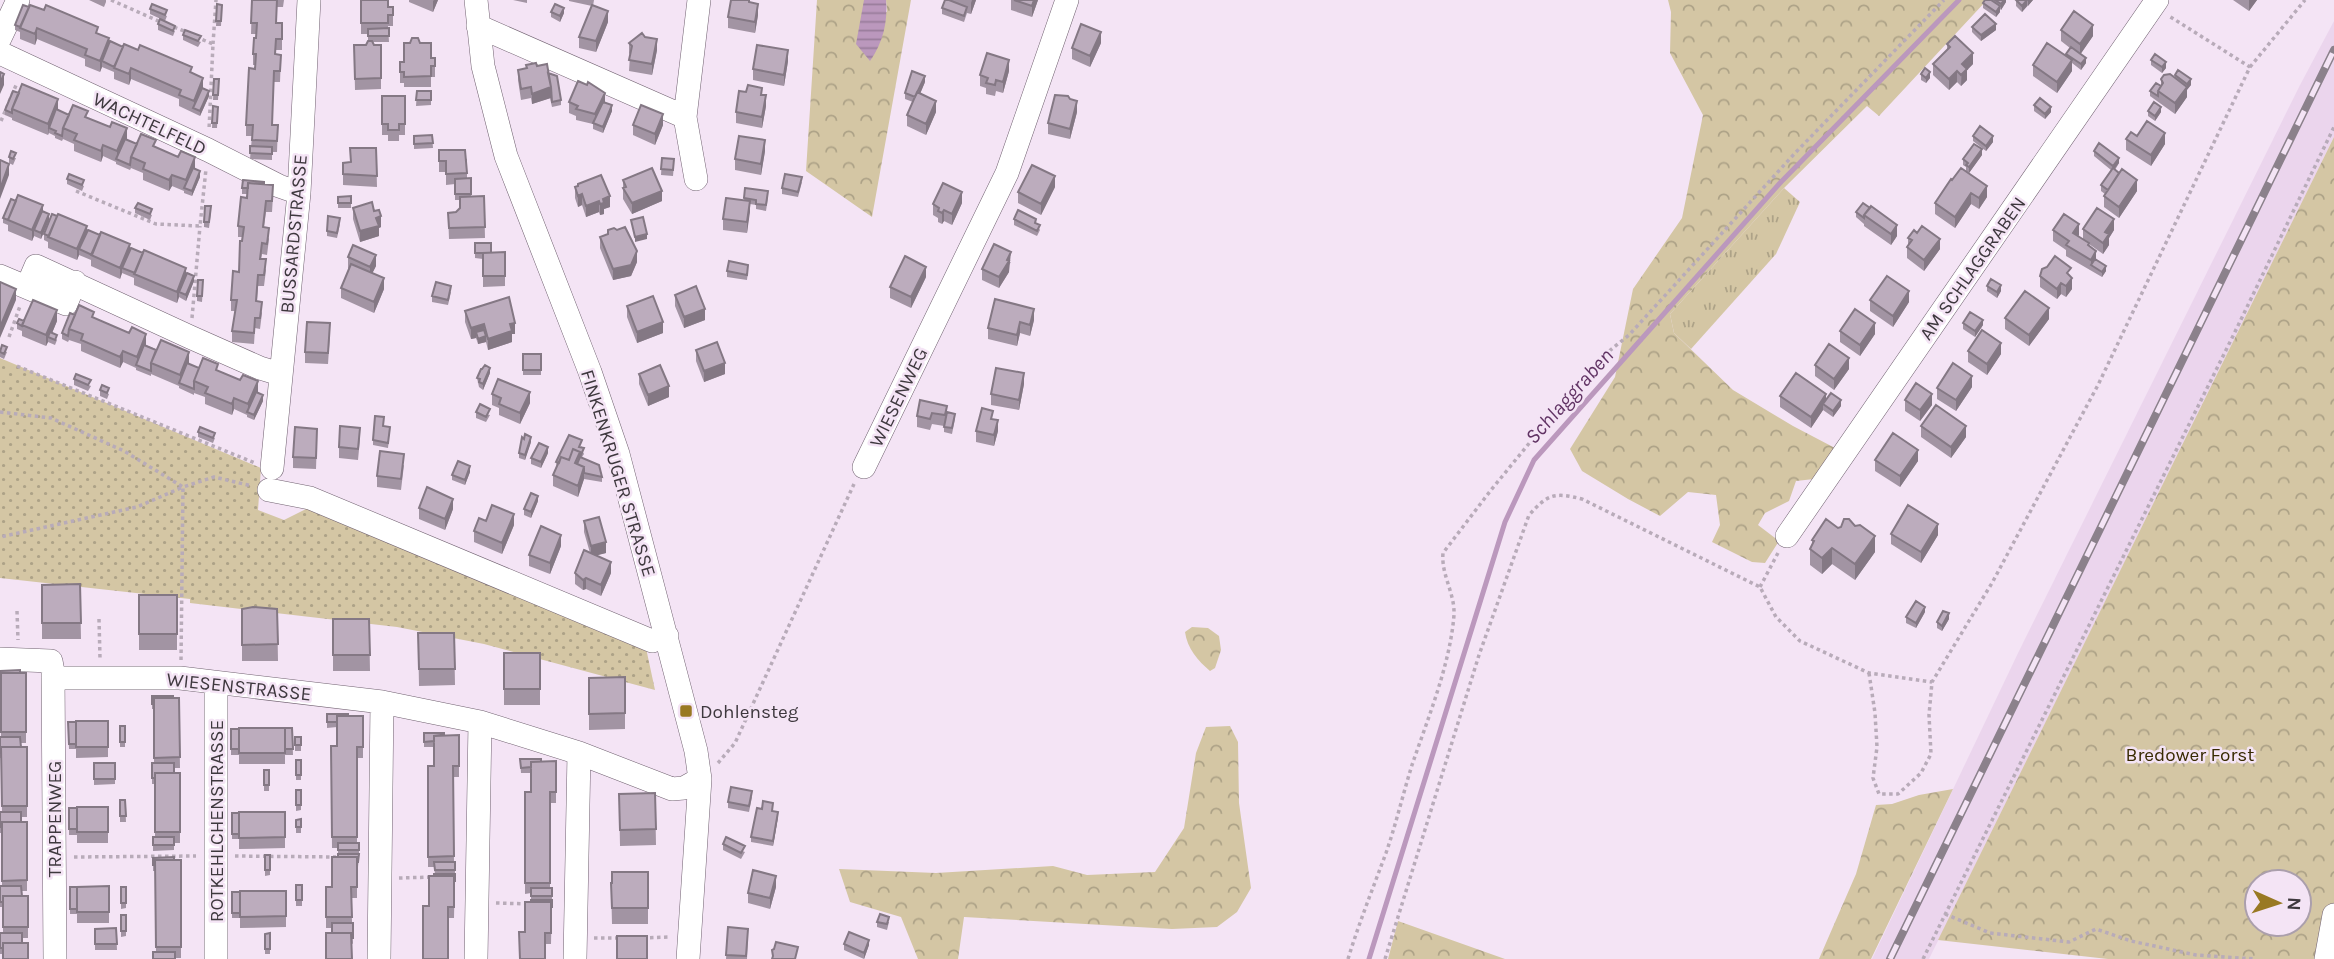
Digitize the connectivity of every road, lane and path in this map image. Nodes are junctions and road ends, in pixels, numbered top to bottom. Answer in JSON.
{"nodes":[{"id":1,"x":18,"y":0,"type":"edge"},
{"id":2,"x":216,"y":0,"type":"edge"},
{"id":3,"x":309,"y":0,"type":"edge"},
{"id":4,"x":476,"y":0,"type":"edge"},
{"id":5,"x":699,"y":0,"type":"edge"},
{"id":6,"x":1067,"y":0,"type":"edge"},
{"id":7,"x":1944,"y":0,"type":"edge"},
{"id":8,"x":2305,"y":0,"type":"edge"},
{"id":9,"x":2155,"y":3,"type":"edge"},
{"id":10,"x":478,"y":26,"type":"junction"},
{"id":11,"x":0,"y":38,"type":"edge"},
{"id":12,"x":213,"y":44,"type":"dead end"},
{"id":13,"x":0,"y":53,"type":"edge"},
{"id":14,"x":24,"y":64,"type":"junction"},
{"id":15,"x":2250,"y":67,"type":"junction"},
{"id":16,"x":685,"y":117,"type":"junction"},
{"id":17,"x":1,"y":121,"type":"edge"},
{"id":18,"x":2334,"y":127,"type":"edge"},
{"id":19,"x":696,"y":179,"type":"dead end"},
{"id":20,"x":299,"y":193,"type":"junction"},
{"id":21,"x":200,"y":226,"type":"dead end"},
{"id":22,"x":0,"y":276,"type":"edge"},
{"id":23,"x":27,"y":288,"type":"junction"},
{"id":24,"x":9,"y":337,"type":"dead end"},
{"id":25,"x":190,"y":337,"type":"junction"},
{"id":26,"x":17,"y":366,"type":"dead end"},
{"id":27,"x":280,"y":374,"type":"junction"},
{"id":28,"x":0,"y":412,"type":"edge"},
{"id":29,"x":864,"y":467,"type":"joint"},
{"id":30,"x":270,"y":479,"type":"junction"},
{"id":31,"x":183,"y":487,"type":"junction"},
{"id":32,"x":1787,"y":536,"type":"joint"},
{"id":33,"x":0,"y":537,"type":"edge"},
{"id":34,"x":1760,"y":587,"type":"junction"},
{"id":35,"x":18,"y":611,"type":"dead end"},
{"id":36,"x":99,"y":619,"type":"dead end"},
{"id":37,"x":667,"y":636,"type":"junction"},
{"id":38,"x":9,"y":659,"type":"edge"},
{"id":39,"x":1870,"y":673,"type":"junction"},
{"id":40,"x":53,"y":678,"type":"junction"},
{"id":41,"x":100,"y":678,"type":"junction"},
{"id":42,"x":180,"y":678,"type":"junction"},
{"id":43,"x":216,"y":682,"type":"junction"},
{"id":44,"x":1932,"y":682,"type":"junction"},
{"id":45,"x":382,"y":702,"type":"junction"},
{"id":46,"x":480,"y":722,"type":"junction"},
{"id":47,"x":579,"y":753,"type":"junction"},
{"id":48,"x":700,"y":779,"type":"junction"},
{"id":49,"x":217,"y":856,"type":"junction"},
{"id":50,"x":55,"y":857,"type":"junction"},
{"id":51,"x":339,"y":858,"type":"edge"},
{"id":52,"x":435,"y":877,"type":"edge"},
{"id":53,"x":379,"y":878,"type":"junction"},
{"id":54,"x":476,"y":903,"type":"junction"},
{"id":55,"x":539,"y":904,"type":"edge"},
{"id":56,"x":1945,"y":914,"type":"junction"},
{"id":57,"x":2334,"y":915,"type":"edge"},
{"id":58,"x":624,"y":938,"type":"edge"},
{"id":59,"x":637,"y":938,"type":"edge"},
{"id":60,"x":689,"y":948,"type":"edge"},
{"id":61,"x":575,"y":949,"type":"edge"},
{"id":62,"x":55,"y":959,"type":"edge"},
{"id":63,"x":216,"y":959,"type":"edge"},
{"id":64,"x":379,"y":959,"type":"edge"},
{"id":65,"x":476,"y":959,"type":"edge"},
{"id":66,"x":1348,"y":959,"type":"edge"},
{"id":67,"x":1385,"y":959,"type":"edge"},
{"id":68,"x":1923,"y":959,"type":"edge"},
{"id":69,"x":2255,"y":959,"type":"edge"},
{"id":70,"x":2326,"y":959,"type":"edge"}],
"edges":[{"from":1,"to":11,"type":"street"},
{"from":2,"to":12,"type":"path"},
{"from":3,"to":20,"type":"street","name":"BUSSARDSTRASSE"},
{"from":4,"to":10,"type":"street","name":"FINKENKRUGER STRASSE"},
{"from":5,"to":16,"type":"street"},
{"from":6,"to":29,"type":"street","name":"WIESENWEG"},
{"from":7,"to":66,"type":"path"},
{"from":8,"to":15,"type":"path"},
{"from":9,"to":15,"type":"path"},
{"from":9,"to":32,"type":"street","name":"AM SCHLAGGRABEN"},
{"from":10,"to":16,"type":"street"},
{"from":10,"to":37,"type":"street","name":"FINKENKRUGER STRASSE"},
{"from":13,"to":14,"type":"street","name":"WACHTELFELD"},
{"from":14,"to":17,"type":"path"},
{"from":14,"to":20,"type":"street","name":"WACHTELFELD"},
{"from":15,"to":44,"type":"path"},
{"from":16,"to":19,"type":"street"},
{"from":18,"to":56,"type":"path"},
{"from":20,"to":27,"type":"street","name":"BUSSARDSTRASSE"},
{"from":21,"to":25,"type":"path"},
{"from":22,"to":23,"type":"street"},
{"from":23,"to":24,"type":"path"},
{"from":23,"to":25,"type":"street"},
{"from":25,"to":27,"type":"street"},
{"from":26,"to":30,"type":"path"},
{"from":27,"to":30,"type":"street","name":"BUSSARDSTRASSE"},
{"from":28,"to":31,"type":"path"},
{"from":29,"to":48,"type":"path","name":"WIESENWEG"},
{"from":30,"to":31,"type":"path"},
{"from":30,"to":37,"type":"street"},
{"from":31,"to":33,"type":"path"},
{"from":31,"to":42,"type":"path"},
{"from":32,"to":34,"type":"path"},
{"from":34,"to":39,"type":"path"},
{"from":34,"to":67,"type":"path"},
{"from":35,"to":38,"type":"path"},
{"from":36,"to":41,"type":"path"},
{"from":37,"to":48,"type":"street","name":"FINKENKRUGER STRASSE"},
{"from":38,"to":40,"type":"street"},
{"from":39,"to":44,"type":"path"},
{"from":39,"to":44,"type":"path"},
{"from":40,"to":41,"type":"street","name":"WIESENSTRASSE"},
{"from":40,"to":50,"type":"street","name":"TRAPPENWEG"},
{"from":41,"to":42,"type":"street","name":"WIESENSTRASSE"},
{"from":42,"to":43,"type":"street","name":"WIESENSTRASSE"},
{"from":43,"to":45,"type":"street","name":"WIESENSTRASSE"},
{"from":43,"to":49,"type":"street","name":"ROTKEHLCHENSTRASSE"},
{"from":45,"to":46,"type":"street","name":"WIESENSTRASSE"},
{"from":45,"to":53,"type":"street"},
{"from":46,"to":47,"type":"street","name":"WIESENSTRASSE"},
{"from":46,"to":54,"type":"street"},
{"from":47,"to":48,"type":"street","name":"WIESENSTRASSE"},
{"from":47,"to":61,"type":"street"},
{"from":48,"to":60,"type":"street","name":"FINKENKRUGER STRASSE"},
{"from":49,"to":50,"type":"path"},
{"from":49,"to":51,"type":"path"},
{"from":49,"to":63,"type":"street","name":"ROTKEHLCHENSTRASSE"},
{"from":50,"to":62,"type":"street","name":"TRAPPENWEG"},
{"from":52,"to":53,"type":"path"},
{"from":53,"to":64,"type":"street"},
{"from":54,"to":55,"type":"path"},
{"from":54,"to":65,"type":"street"},
{"from":56,"to":68,"type":"path"},
{"from":56,"to":69,"type":"path"},
{"from":57,"to":70,"type":"street"},
{"from":58,"to":61,"type":"path"},
{"from":59,"to":60,"type":"path"}]}
